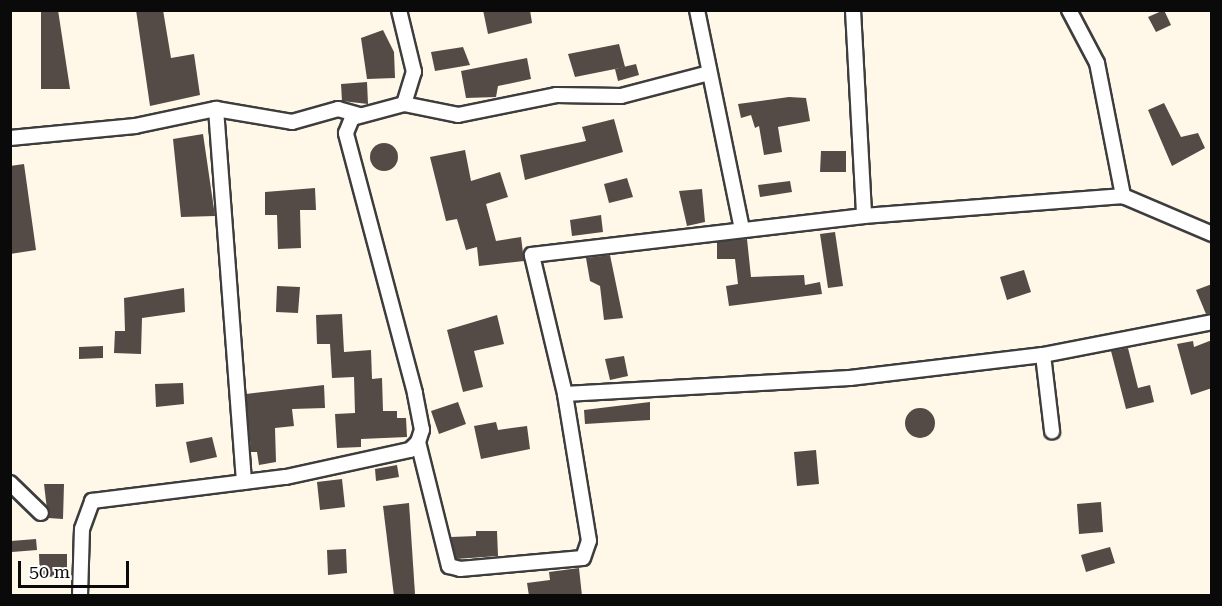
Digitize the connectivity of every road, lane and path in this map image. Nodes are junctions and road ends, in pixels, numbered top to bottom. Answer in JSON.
{"nodes":[{"id":1,"x":399,"y":10,"type":"edge"},
{"id":2,"x":697,"y":10,"type":"edge"},
{"id":3,"x":853,"y":10,"type":"edge"},
{"id":4,"x":1069,"y":10,"type":"edge"},
{"id":5,"x":709,"y":73,"type":"junction"},
{"id":6,"x":404,"y":104,"type":"junction"},
{"id":7,"x":216,"y":109,"type":"junction"},
{"id":8,"x":359,"y":115,"type":"junction"},
{"id":9,"x":10,"y":138,"type":"edge"},
{"id":10,"x":1123,"y":196,"type":"junction"},
{"id":11,"x":864,"y":216,"type":"junction"},
{"id":12,"x":742,"y":229,"type":"junction"},
{"id":13,"x":1212,"y":234,"type":"edge"},
{"id":14,"x":1212,"y":322,"type":"edge"},
{"id":15,"x":1043,"y":355,"type":"junction"},
{"id":16,"x":565,"y":394,"type":"junction"},
{"id":17,"x":1052,"y":431,"type":"dead end"},
{"id":18,"x":418,"y":442,"type":"junction"},
{"id":19,"x":244,"y":482,"type":"junction"},
{"id":20,"x":10,"y":483,"type":"edge"},
{"id":21,"x":41,"y":513,"type":"dead end"},
{"id":22,"x":80,"y":596,"type":"edge"}],
"edges":[{"from":1,"to":6,"type":"street"},
{"from":2,"to":5,"type":"street"},
{"from":3,"to":11,"type":"street"},
{"from":4,"to":10,"type":"street"},
{"from":5,"to":6,"type":"street"},
{"from":5,"to":12,"type":"street"},
{"from":6,"to":8,"type":"street"},
{"from":7,"to":8,"type":"street"},
{"from":7,"to":9,"type":"street"},
{"from":7,"to":19,"type":"street"},
{"from":8,"to":18,"type":"street"},
{"from":10,"to":11,"type":"street"},
{"from":10,"to":13,"type":"street"},
{"from":11,"to":12,"type":"street"},
{"from":12,"to":16,"type":"street"},
{"from":14,"to":15,"type":"street"},
{"from":15,"to":16,"type":"street"},
{"from":15,"to":17,"type":"street"},
{"from":16,"to":18,"type":"street"},
{"from":18,"to":19,"type":"street"},
{"from":19,"to":22,"type":"street"},
{"from":20,"to":21,"type":"street"}]}
